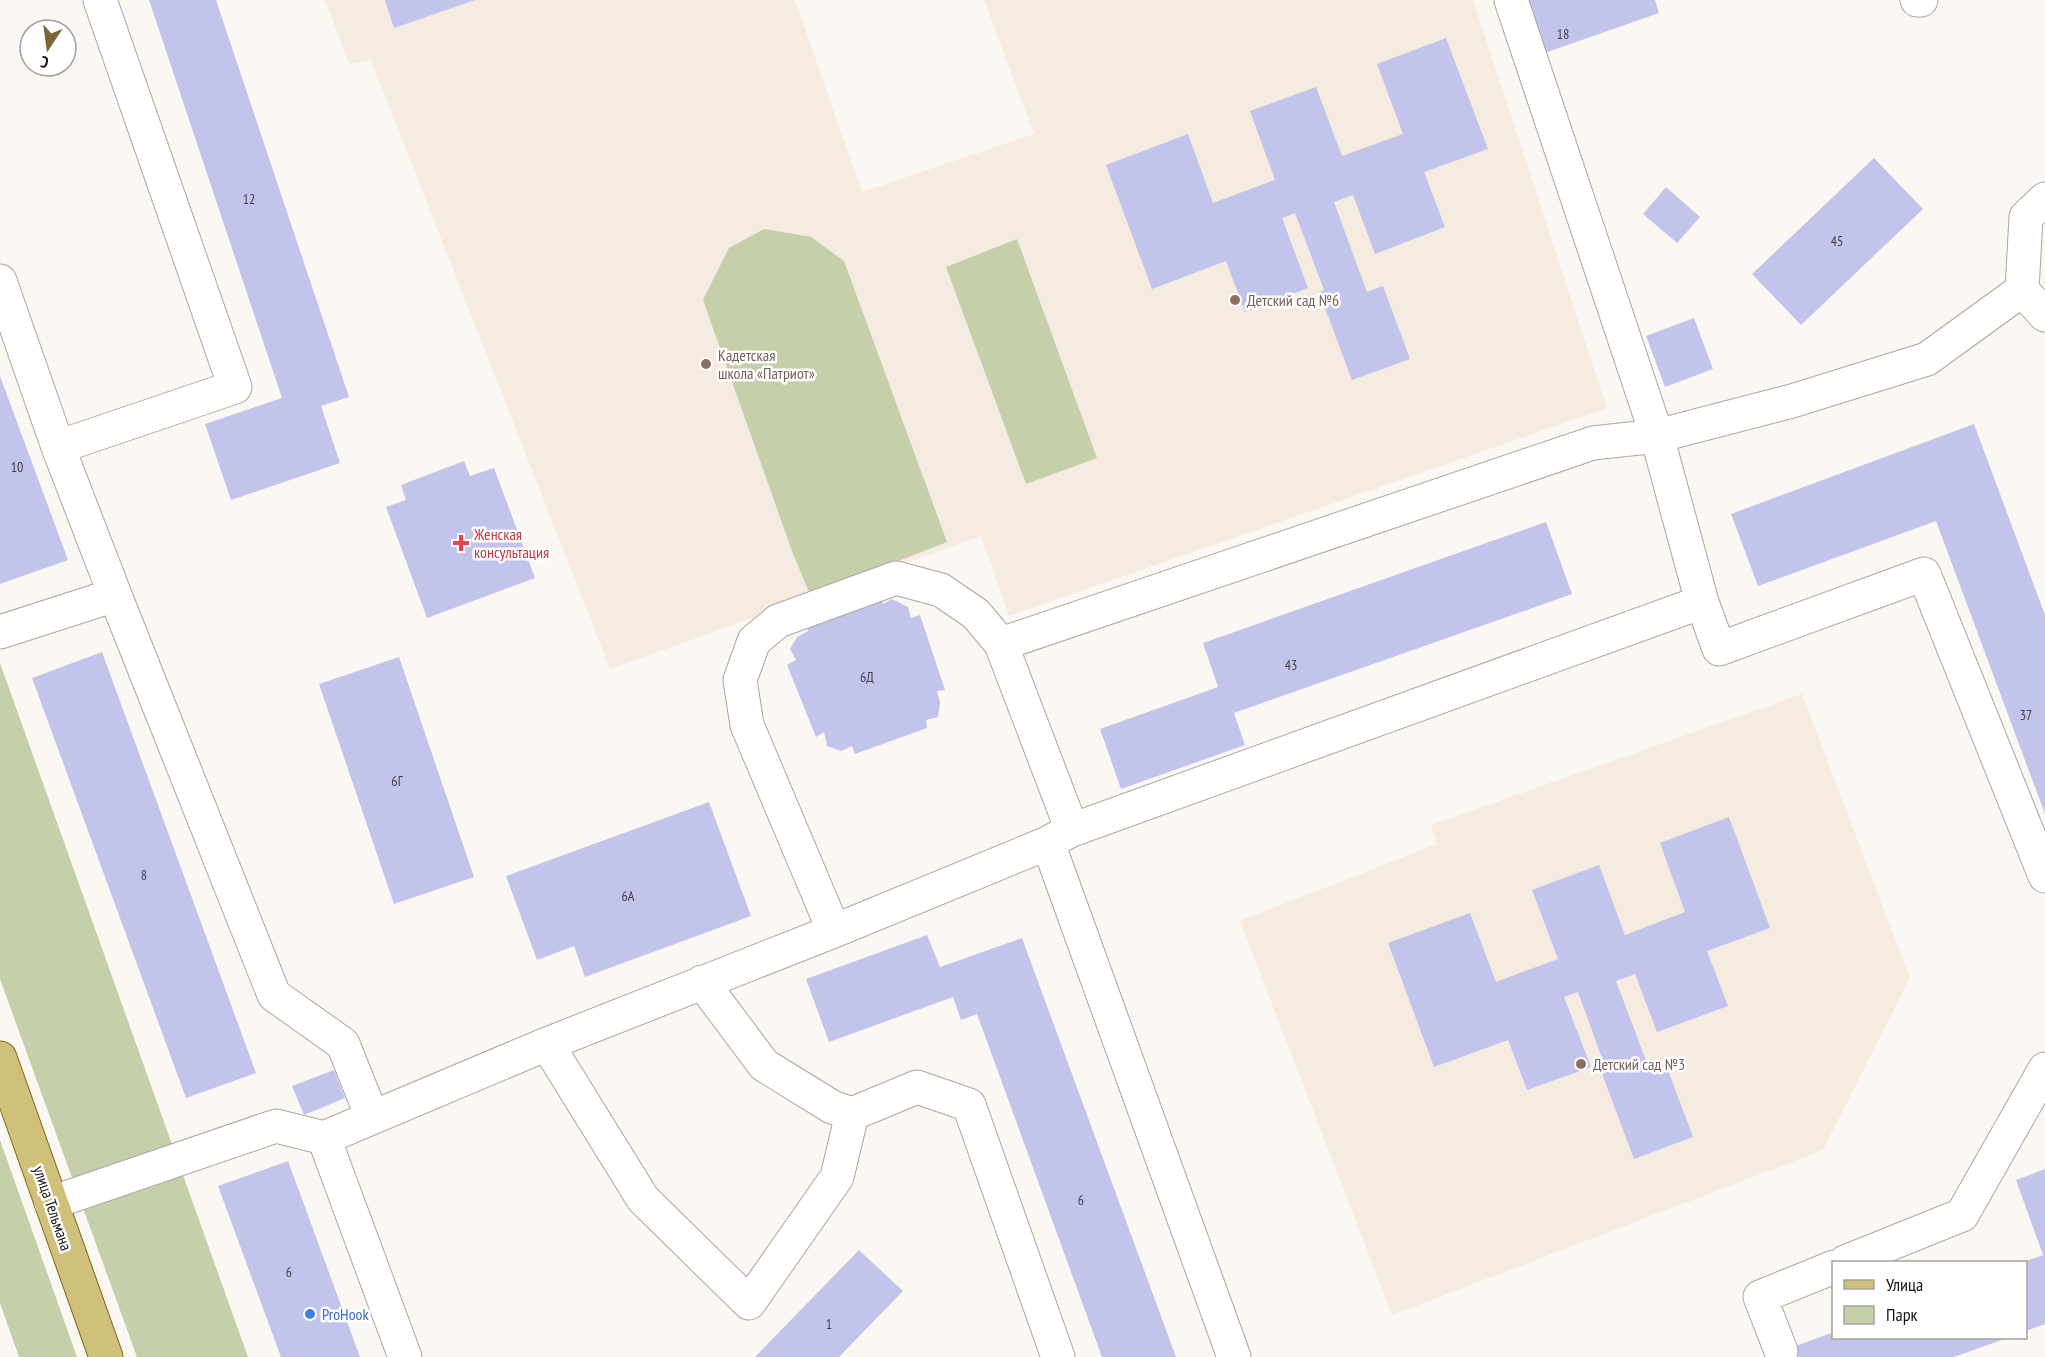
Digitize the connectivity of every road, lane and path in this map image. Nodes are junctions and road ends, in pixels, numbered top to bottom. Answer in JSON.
{"nodes":[{"id":1,"x":100,"y":0,"type":"edge"},
{"id":2,"x":1511,"y":0,"type":"edge"},
{"id":3,"x":2045,"y":199,"type":"edge"},
{"id":4,"x":0,"y":281,"type":"edge"},
{"id":5,"x":2022,"y":290,"type":"junction"},
{"id":6,"x":2045,"y":315,"type":"edge"},
{"id":7,"x":1657,"y":436,"type":"junction"},
{"id":8,"x":58,"y":447,"type":"junction"},
{"id":9,"x":116,"y":595,"type":"junction"},
{"id":10,"x":1702,"y":602,"type":"junction"},
{"id":11,"x":0,"y":632,"type":"edge"},
{"id":12,"x":1001,"y":644,"type":"junction"},
{"id":13,"x":1060,"y":836,"type":"junction"},
{"id":14,"x":2045,"y":876,"type":"edge"},
{"id":15,"x":834,"y":930,"type":"junction"},
{"id":16,"x":702,"y":982,"type":"junction"},
{"id":17,"x":547,"y":1044,"type":"junction"},
{"id":18,"x":0,"y":1058,"type":"edge"},
{"id":19,"x":2045,"y":1069,"type":"edge"},
{"id":20,"x":852,"y":1114,"type":"junction"},
{"id":21,"x":372,"y":1117,"type":"junction"},
{"id":22,"x":324,"y":1138,"type":"junction"},
{"id":23,"x":51,"y":1203,"type":"junction"},
{"id":24,"x":1850,"y":1261,"type":"edge"},
{"id":25,"x":1832,"y":1267,"type":"edge"},
{"id":26,"x":1781,"y":1351,"type":"dead end"},
{"id":27,"x":106,"y":1357,"type":"edge"},
{"id":28,"x":405,"y":1357,"type":"edge"},
{"id":29,"x":1058,"y":1357,"type":"edge"},
{"id":30,"x":1234,"y":1357,"type":"edge"}],
"edges":[{"from":1,"to":8,"type":"lane"},
{"from":2,"to":7,"type":"lane"},
{"from":3,"to":5,"type":"lane"},
{"from":4,"to":8,"type":"lane"},
{"from":5,"to":6,"type":"lane"},
{"from":5,"to":7,"type":"lane"},
{"from":7,"to":10,"type":"lane"},
{"from":7,"to":12,"type":"lane"},
{"from":8,"to":9,"type":"lane"},
{"from":9,"to":11,"type":"lane"},
{"from":9,"to":21,"type":"lane"},
{"from":10,"to":13,"type":"lane"},
{"from":10,"to":14,"type":"lane"},
{"from":12,"to":13,"type":"lane"},
{"from":12,"to":15,"type":"lane"},
{"from":13,"to":15,"type":"lane"},
{"from":13,"to":30,"type":"lane"},
{"from":15,"to":16,"type":"lane"},
{"from":16,"to":17,"type":"lane"},
{"from":16,"to":20,"type":"lane"},
{"from":17,"to":20,"type":"lane"},
{"from":17,"to":21,"type":"lane"},
{"from":18,"to":23,"type":"main road","name":"улица Тельмана"},
{"from":19,"to":24,"type":"lane"},
{"from":20,"to":29,"type":"lane"},
{"from":21,"to":22,"type":"lane"},
{"from":22,"to":23,"type":"lane"},
{"from":22,"to":28,"type":"lane"},
{"from":23,"to":27,"type":"main road","name":"улица Тельмана"},
{"from":25,"to":26,"type":"lane"}]}
